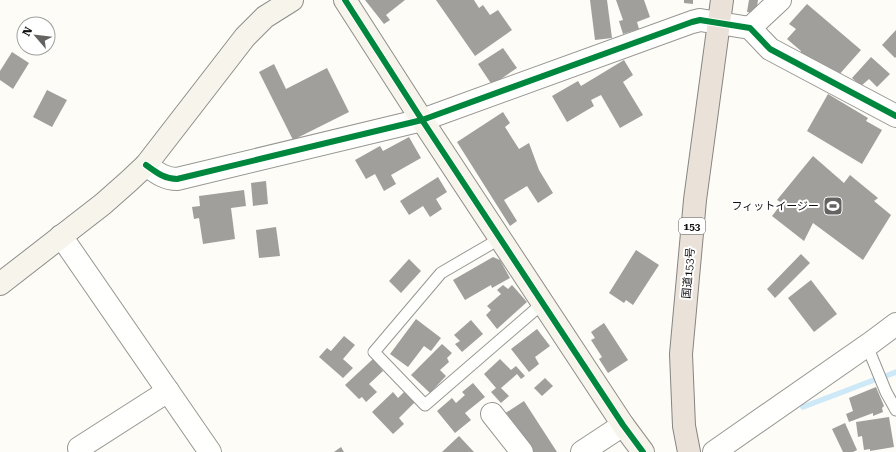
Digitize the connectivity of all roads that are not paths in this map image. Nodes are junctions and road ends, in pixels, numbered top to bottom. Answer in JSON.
{"nodes":[{"id":1,"x":292,"y":0,"type":"edge"},
{"id":2,"x":345,"y":0,"type":"edge"},
{"id":3,"x":722,"y":0,"type":"edge"},
{"id":4,"x":780,"y":0,"type":"edge"},
{"id":5,"x":719,"y":23,"type":"junction"},
{"id":6,"x":750,"y":28,"type":"junction"},
{"id":7,"x":896,"y":116,"type":"edge"},
{"id":8,"x":422,"y":120,"type":"junction"},
{"id":9,"x":146,"y":165,"type":"junction"},
{"id":10,"x":61,"y":236,"type":"junction"},
{"id":11,"x":501,"y":238,"type":"junction"},
{"id":12,"x":0,"y":284,"type":"edge"},
{"id":13,"x":544,"y":303,"type":"junction"},
{"id":14,"x":896,"y":324,"type":"edge"},
{"id":15,"x":866,"y":346,"type":"junction"},
{"id":16,"x":168,"y":391,"type":"junction"},
{"id":17,"x":896,"y":410,"type":"edge"},
{"id":18,"x":492,"y":414,"type":"dead end"},
{"id":19,"x":623,"y":425,"type":"junction"},
{"id":20,"x":79,"y":448,"type":"dead end"},
{"id":21,"x":210,"y":452,"type":"edge"},
{"id":22,"x":522,"y":452,"type":"edge"},
{"id":23,"x":582,"y":452,"type":"edge"},
{"id":24,"x":643,"y":452,"type":"edge"},
{"id":25,"x":689,"y":452,"type":"edge"},
{"id":26,"x":714,"y":452,"type":"edge"}],
"edges":[{"from":1,"to":9,"type":"street"},
{"from":2,"to":8,"type":"street"},
{"from":3,"to":5,"type":"highway","name":"国道153号","number":"153"},
{"from":4,"to":6,"type":"street"},
{"from":5,"to":6,"type":"street"},
{"from":5,"to":8,"type":"street"},
{"from":5,"to":25,"type":"highway","name":"国道153号","number":"153"},
{"from":6,"to":7,"type":"street"},
{"from":8,"to":9,"type":"street"},
{"from":8,"to":11,"type":"street"},
{"from":9,"to":10,"type":"street"},
{"from":10,"to":12,"type":"street"},
{"from":10,"to":16,"type":"street"},
{"from":11,"to":13,"type":"street"},
{"from":11,"to":13,"type":"lane"},
{"from":13,"to":19,"type":"street"},
{"from":14,"to":15,"type":"street"},
{"from":15,"to":17,"type":"lane"},
{"from":15,"to":26,"type":"street"},
{"from":16,"to":20,"type":"street"},
{"from":16,"to":21,"type":"street"},
{"from":18,"to":22,"type":"street"},
{"from":19,"to":23,"type":"street"},
{"from":19,"to":24,"type":"street"}]}
